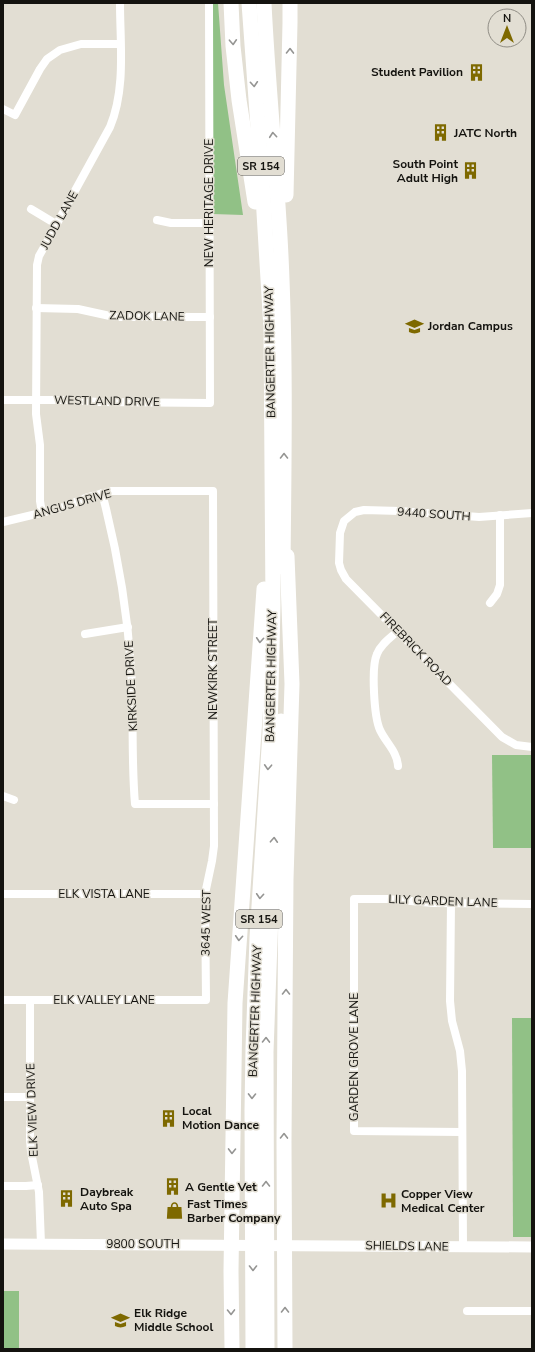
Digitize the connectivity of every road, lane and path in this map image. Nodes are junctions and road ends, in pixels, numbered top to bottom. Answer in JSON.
{"nodes":[{"id":1,"x":120,"y":3,"type":"edge"},
{"id":2,"x":208,"y":3,"type":"edge"},
{"id":3,"x":231,"y":3,"type":"edge"},
{"id":4,"x":249,"y":3,"type":"edge"},
{"id":5,"x":264,"y":3,"type":"edge"},
{"id":6,"x":290,"y":3,"type":"edge"},
{"id":7,"x":120,"y":44,"type":"junction"},
{"id":8,"x":3,"y":109,"type":"edge"},
{"id":9,"x":31,"y":210,"type":"dead end"},
{"id":10,"x":157,"y":220,"type":"dead end"},
{"id":11,"x":210,"y":223,"type":"junction"},
{"id":12,"x":56,"y":224,"type":"junction"},
{"id":13,"x":36,"y":308,"type":"junction"},
{"id":14,"x":210,"y":317,"type":"junction"},
{"id":15,"x":277,"y":328,"type":"junction"},
{"id":16,"x":3,"y":400,"type":"edge"},
{"id":17,"x":36,"y":400,"type":"junction"},
{"id":18,"x":210,"y":403,"type":"joint"},
{"id":19,"x":213,"y":491,"type":"joint"},
{"id":20,"x":278,"y":492,"type":"junction"},
{"id":21,"x":102,"y":493,"type":"junction"},
{"id":22,"x":42,"y":513,"type":"junction"},
{"id":23,"x":532,"y":513,"type":"edge"},
{"id":24,"x":500,"y":515,"type":"junction"},
{"id":25,"x":3,"y":522,"type":"edge"},
{"id":26,"x":342,"y":525,"type":"joint"},
{"id":27,"x":490,"y":602,"type":"dead end"},
{"id":28,"x":128,"y":627,"type":"junction"},
{"id":29,"x":398,"y":631,"type":"junction"},
{"id":30,"x":85,"y":634,"type":"dead end"},
{"id":31,"x":532,"y":747,"type":"edge"},
{"id":32,"x":398,"y":766,"type":"dead end"},
{"id":33,"x":3,"y":796,"type":"edge"},
{"id":34,"x":14,"y":800,"type":"dead end"},
{"id":35,"x":214,"y":804,"type":"junction"},
{"id":36,"x":214,"y":846,"type":"joint"},
{"id":37,"x":3,"y":894,"type":"edge"},
{"id":38,"x":204,"y":894,"type":"junction"},
{"id":39,"x":354,"y":899,"type":"joint"},
{"id":40,"x":450,"y":903,"type":"junction"},
{"id":41,"x":532,"y":904,"type":"edge"},
{"id":42,"x":3,"y":1000,"type":"edge"},
{"id":43,"x":30,"y":1000,"type":"junction"},
{"id":44,"x":206,"y":1000,"type":"joint"},
{"id":45,"x":3,"y":1097,"type":"edge"},
{"id":46,"x":30,"y":1097,"type":"junction"},
{"id":47,"x":462,"y":1132,"type":"junction"},
{"id":48,"x":38,"y":1185,"type":"junction"},
{"id":49,"x":3,"y":1186,"type":"edge"},
{"id":50,"x":3,"y":1244,"type":"edge"},
{"id":51,"x":41,"y":1244,"type":"junction"},
{"id":52,"x":232,"y":1245,"type":"junction"},
{"id":53,"x":284,"y":1245,"type":"junction"},
{"id":54,"x":463,"y":1247,"type":"junction"},
{"id":55,"x":532,"y":1247,"type":"edge"},
{"id":56,"x":467,"y":1311,"type":"dead end"},
{"id":57,"x":532,"y":1311,"type":"edge"},
{"id":58,"x":232,"y":1349,"type":"edge"},
{"id":59,"x":253,"y":1349,"type":"edge"},
{"id":60,"x":267,"y":1349,"type":"edge"},
{"id":61,"x":285,"y":1349,"type":"edge"}],
"edges":[{"from":1,"to":7,"type":"street","name":"JUDD LANE"},
{"from":2,"to":11,"type":"street","name":"NEW HERITAGE DRIVE"},
{"from":3,"to":15,"type":"highway","one_way":true},
{"from":4,"to":15,"type":"highway","name":"BANGERTER HIGHWAY","number":"SR 154","one_way":true},
{"from":15,"to":5,"type":"highway","name":"BANGERTER HIGHWAY","number":"SR 154","one_way":true},
{"from":15,"to":6,"type":"highway","one_way":true},
{"from":7,"to":8,"type":"street"},
{"from":7,"to":12,"type":"street","name":"JUDD LANE"},
{"from":9,"to":12,"type":"street"},
{"from":10,"to":11,"type":"street"},
{"from":11,"to":14,"type":"street","name":"NEW HERITAGE DRIVE"},
{"from":12,"to":13,"type":"street","name":"JUDD LANE"},
{"from":13,"to":14,"type":"street","name":"ZADOK LANE"},
{"from":13,"to":17,"type":"street","name":"JUDD LANE"},
{"from":14,"to":18,"type":"street","name":"NEW HERITAGE DRIVE"},
{"from":15,"to":20,"type":"highway","name":"BANGERTER HIGHWAY","number":"SR 154"},
{"from":16,"to":17,"type":"street","name":"WESTLAND DRIVE"},
{"from":17,"to":18,"type":"street","name":"WESTLAND DRIVE"},
{"from":17,"to":22,"type":"street","name":"JUDD LANE"},
{"from":19,"to":21,"type":"street","name":"ANGUS DRIVE"},
{"from":19,"to":35,"type":"street","name":"NEWKIRK STREET"},
{"from":20,"to":52,"type":"highway","one_way":true},
{"from":53,"to":20,"type":"highway","one_way":true},
{"from":20,"to":59,"type":"highway","name":"BANGERTER HIGHWAY","number":"SR 154","one_way":true},
{"from":60,"to":20,"type":"highway","name":"BANGERTER HIGHWAY","number":"SR 154","one_way":true},
{"from":21,"to":22,"type":"street","name":"ANGUS DRIVE"},
{"from":21,"to":28,"type":"street","name":"KIRKSIDE DRIVE"},
{"from":22,"to":25,"type":"street","name":"ANGUS DRIVE"},
{"from":23,"to":24,"type":"street","name":"9440 SOUTH"},
{"from":24,"to":26,"type":"street","name":"9440 SOUTH"},
{"from":24,"to":27,"type":"street"},
{"from":26,"to":29,"type":"street","name":"FIREBRICK ROAD"},
{"from":28,"to":30,"type":"street"},
{"from":28,"to":35,"type":"street","name":"KIRKSIDE DRIVE"},
{"from":29,"to":31,"type":"street","name":"FIREBRICK ROAD"},
{"from":29,"to":32,"type":"street"},
{"from":33,"to":34,"type":"street"},
{"from":35,"to":36,"type":"street","name":"NEWKIRK STREET"},
{"from":36,"to":38,"type":"street","name":"3645 WEST"},
{"from":37,"to":38,"type":"street","name":"ELK VISTA LANE"},
{"from":38,"to":44,"type":"street","name":"3645 WEST"},
{"from":39,"to":40,"type":"street","name":"LILY GARDEN LANE"},
{"from":39,"to":47,"type":"street","name":"GARDEN GROVE LANE"},
{"from":40,"to":41,"type":"street","name":"LILY GARDEN LANE"},
{"from":40,"to":47,"type":"street"},
{"from":42,"to":43,"type":"street","name":"ELK VALLEY LANE"},
{"from":43,"to":44,"type":"street","name":"ELK VALLEY LANE"},
{"from":43,"to":46,"type":"street","name":"ELK VIEW DRIVE"},
{"from":45,"to":46,"type":"street"},
{"from":46,"to":48,"type":"street","name":"ELK VIEW DRIVE"},
{"from":47,"to":54,"type":"street"},
{"from":48,"to":49,"type":"street"},
{"from":48,"to":51,"type":"street","name":"ELK VIEW DRIVE"},
{"from":50,"to":51,"type":"main road","name":"9800 SOUTH"},
{"from":51,"to":52,"type":"main road","name":"9800 SOUTH"},
{"from":52,"to":53,"type":"main road","name":"9800 SOUTH"},
{"from":52,"to":58,"type":"highway","one_way":true},
{"from":53,"to":54,"type":"main road","name":"SHIELDS LANE"},
{"from":61,"to":53,"type":"highway","one_way":true},
{"from":54,"to":55,"type":"main road","name":"SHIELDS LANE"},
{"from":56,"to":57,"type":"street"}]}
